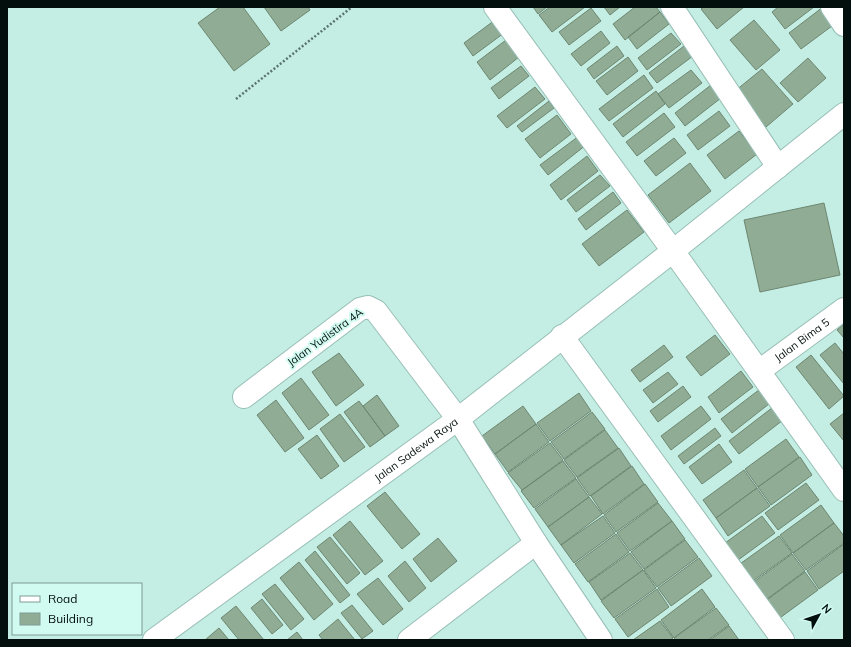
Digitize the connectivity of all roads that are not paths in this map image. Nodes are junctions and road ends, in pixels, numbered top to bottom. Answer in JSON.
{"nodes":[{"id":1,"x":495,"y":7,"type":"edge"},
{"id":2,"x":672,"y":7,"type":"edge"},
{"id":3,"x":832,"y":7,"type":"edge"},
{"id":4,"x":844,"y":25,"type":"edge"},
{"id":5,"x":844,"y":114,"type":"edge"},
{"id":6,"x":778,"y":167,"type":"junction"},
{"id":7,"x":673,"y":251,"type":"junction"},
{"id":8,"x":844,"y":309,"type":"edge"},
{"id":9,"x":562,"y":336,"type":"junction"},
{"id":10,"x":760,"y":371,"type":"junction"},
{"id":11,"x":244,"y":397,"type":"dead end"},
{"id":12,"x":458,"y":418,"type":"junction"},
{"id":13,"x":842,"y":482,"type":"edge"},
{"id":14,"x":536,"y":543,"type":"junction"},
{"id":15,"x":154,"y":640,"type":"edge"},
{"id":16,"x":409,"y":640,"type":"edge"},
{"id":17,"x":601,"y":640,"type":"edge"},
{"id":18,"x":783,"y":640,"type":"edge"}],
"edges":[{"from":1,"to":7,"type":"street"},
{"from":2,"to":6,"type":"street"},
{"from":3,"to":4,"type":"street"},
{"from":5,"to":6,"type":"street","name":"Jalan Sadewa Raya"},
{"from":6,"to":7,"type":"street","name":"Jalan Sadewa Raya"},
{"from":7,"to":9,"type":"street","name":"Jalan Sadewa Raya"},
{"from":7,"to":10,"type":"street"},
{"from":8,"to":10,"type":"street","name":"Jalan Bima 5"},
{"from":9,"to":12,"type":"street","name":"Jalan Sadewa Raya"},
{"from":9,"to":18,"type":"street"},
{"from":10,"to":13,"type":"street"},
{"from":11,"to":12,"type":"street","name":"Jalan Yudistira 4A"},
{"from":12,"to":14,"type":"street"},
{"from":12,"to":15,"type":"street","name":"Jalan Sadewa Raya"},
{"from":14,"to":16,"type":"street"},
{"from":14,"to":17,"type":"street"}]}
